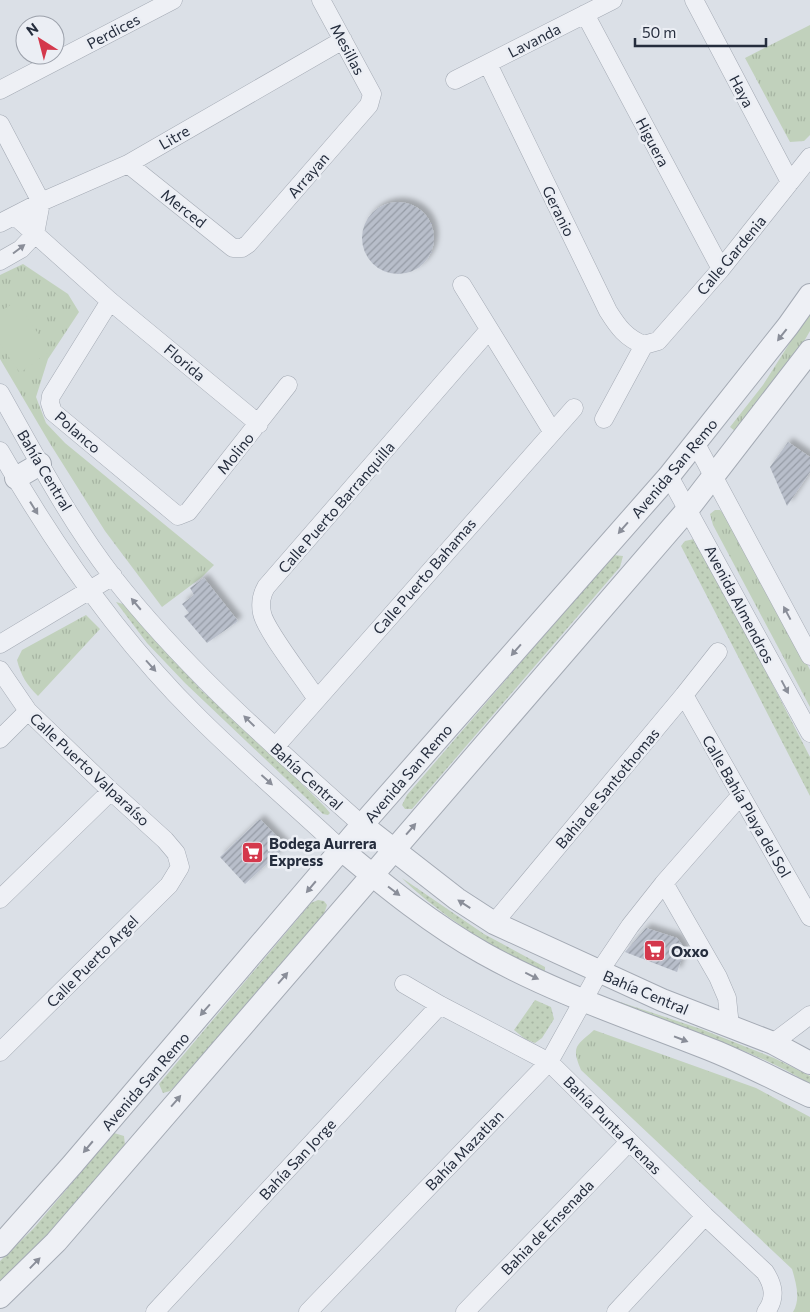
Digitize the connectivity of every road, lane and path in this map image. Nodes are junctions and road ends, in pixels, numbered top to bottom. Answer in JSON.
{"nodes":[{"id":1,"x":173,"y":0,"type":"edge"},
{"id":2,"x":322,"y":0,"type":"edge"},
{"id":3,"x":613,"y":0,"type":"edge"},
{"id":4,"x":694,"y":0,"type":"edge"},
{"id":5,"x":585,"y":14,"type":"junction"},
{"id":6,"x":343,"y":40,"type":"junction"},
{"id":7,"x":488,"y":64,"type":"junction"},
{"id":8,"x":455,"y":80,"type":"dead end"},
{"id":9,"x":0,"y":90,"type":"edge"},
{"id":10,"x":372,"y":99,"type":"joint"},
{"id":11,"x":0,"y":124,"type":"edge"},
{"id":12,"x":810,"y":157,"type":"edge"},
{"id":13,"x":128,"y":164,"type":"junction"},
{"id":14,"x":790,"y":182,"type":"junction"},
{"id":15,"x":41,"y":202,"type":"junction"},
{"id":16,"x":7,"y":220,"type":"edge"},
{"id":17,"x":35,"y":234,"type":"junction"},
{"id":18,"x":242,"y":248,"type":"joint"},
{"id":19,"x":0,"y":261,"type":"edge"},
{"id":20,"x":721,"y":270,"type":"junction"},
{"id":21,"x":462,"y":285,"type":"dead end"},
{"id":22,"x":810,"y":295,"type":"edge"},
{"id":23,"x":110,"y":301,"type":"junction"},
{"id":24,"x":489,"y":330,"type":"junction"},
{"id":25,"x":644,"y":345,"type":"junction"},
{"id":26,"x":810,"y":351,"type":"edge"},
{"id":27,"x":288,"y":385,"type":"dead end"},
{"id":28,"x":0,"y":393,"type":"edge"},
{"id":29,"x":574,"y":408,"type":"dead end"},
{"id":30,"x":604,"y":419,"type":"dead end"},
{"id":31,"x":259,"y":424,"type":"junction"},
{"id":32,"x":552,"y":431,"type":"junction"},
{"id":33,"x":696,"y":444,"type":"junction"},
{"id":34,"x":0,"y":451,"type":"edge"},
{"id":35,"x":40,"y":464,"type":"junction"},
{"id":36,"x":669,"y":476,"type":"junction"},
{"id":37,"x":715,"y":476,"type":"junction"},
{"id":38,"x":16,"y":478,"type":"junction"},
{"id":39,"x":688,"y":509,"type":"junction"},
{"id":40,"x":178,"y":516,"type":"joint"},
{"id":41,"x":113,"y":576,"type":"junction"},
{"id":42,"x":89,"y":590,"type":"junction"},
{"id":43,"x":0,"y":644,"type":"edge"},
{"id":44,"x":718,"y":652,"type":"dead end"},
{"id":45,"x":810,"y":656,"type":"edge"},
{"id":46,"x":0,"y":670,"type":"edge"},
{"id":47,"x":684,"y":696,"type":"junction"},
{"id":48,"x":316,"y":698,"type":"junction"},
{"id":49,"x":28,"y":711,"type":"junction"},
{"id":50,"x":810,"y":733,"type":"edge"},
{"id":51,"x":0,"y":739,"type":"edge"},
{"id":52,"x":275,"y":747,"type":"junction"},
{"id":53,"x":111,"y":791,"type":"junction"},
{"id":54,"x":741,"y":795,"type":"junction"},
{"id":55,"x":362,"y":825,"type":"junction"},
{"id":56,"x":342,"y":850,"type":"junction"},
{"id":57,"x":393,"y":850,"type":"junction"},
{"id":58,"x":180,"y":867,"type":"joint"},
{"id":59,"x":372,"y":875,"type":"junction"},
{"id":60,"x":664,"y":883,"type":"junction"},
{"id":61,"x":0,"y":899,"type":"edge"},
{"id":62,"x":810,"y":917,"type":"edge"},
{"id":63,"x":494,"y":924,"type":"junction"},
{"id":64,"x":599,"y":972,"type":"junction"},
{"id":65,"x":404,"y":984,"type":"dead end"},
{"id":66,"x":584,"y":1002,"type":"junction"},
{"id":67,"x":440,"y":1005,"type":"junction"},
{"id":68,"x":810,"y":1015,"type":"edge"},
{"id":69,"x":730,"y":1026,"type":"junction"},
{"id":70,"x":773,"y":1043,"type":"junction"},
{"id":71,"x":0,"y":1052,"type":"edge"},
{"id":72,"x":548,"y":1062,"type":"junction"},
{"id":73,"x":810,"y":1063,"type":"edge"},
{"id":74,"x":810,"y":1096,"type":"edge"},
{"id":75,"x":123,"y":1106,"type":"junction"},
{"id":76,"x":153,"y":1128,"type":"junction"},
{"id":77,"x":629,"y":1142,"type":"junction"},
{"id":78,"x":705,"y":1216,"type":"junction"},
{"id":79,"x":0,"y":1246,"type":"edge"},
{"id":80,"x":0,"y":1297,"type":"edge"},
{"id":81,"x":155,"y":1312,"type":"edge"},
{"id":82,"x":308,"y":1312,"type":"edge"},
{"id":83,"x":465,"y":1312,"type":"edge"},
{"id":84,"x":616,"y":1312,"type":"edge"},
{"id":85,"x":766,"y":1312,"type":"edge"}],
"edges":[{"from":1,"to":9,"type":"street","name":"Perdices"},
{"from":2,"to":6,"type":"street","name":"Mesillas"},
{"from":3,"to":5,"type":"street","name":"Lavanda"},
{"from":4,"to":14,"type":"street","name":"Haya"},
{"from":5,"to":7,"type":"street","name":"Lavanda"},
{"from":5,"to":20,"type":"street","name":"Higuera"},
{"from":6,"to":10,"type":"street","name":"Mesillas"},
{"from":6,"to":13,"type":"street","name":"Litre"},
{"from":7,"to":8,"type":"street","name":"Lavanda"},
{"from":7,"to":25,"type":"street","name":"Geranio"},
{"from":10,"to":18,"type":"street","name":"Arrayan"},
{"from":11,"to":15,"type":"street"},
{"from":12,"to":14,"type":"street","name":"Calle Gardenia"},
{"from":13,"to":15,"type":"street","name":"Litre"},
{"from":13,"to":18,"type":"street","name":"Merced"},
{"from":14,"to":20,"type":"street","name":"Calle Gardenia"},
{"from":15,"to":16,"type":"street","name":"Litre"},
{"from":15,"to":17,"type":"street"},
{"from":16,"to":17,"type":"street","name":"Florida"},
{"from":19,"to":17,"type":"street","one_way":true},
{"from":17,"to":23,"type":"street","name":"Florida"},
{"from":20,"to":25,"type":"street","name":"Calle Gardenia"},
{"from":21,"to":24,"type":"street"},
{"from":22,"to":33,"type":"street","name":"Avenida San Remo","one_way":true},
{"from":23,"to":31,"type":"street","name":"Florida"},
{"from":23,"to":40,"type":"street","name":"Polanco"},
{"from":24,"to":32,"type":"street"},
{"from":24,"to":48,"type":"street","name":"Calle Puerto Barranquilla"},
{"from":25,"to":30,"type":"street"},
{"from":26,"to":37,"type":"street"},
{"from":27,"to":31,"type":"street","name":"Molino"},
{"from":28,"to":35,"type":"street","name":"Bahía Central"},
{"from":29,"to":32,"type":"street","name":"Calle Puerto Bahamas"},
{"from":31,"to":40,"type":"street","name":"Molino"},
{"from":32,"to":48,"type":"street","name":"Calle Puerto Bahamas"},
{"from":33,"to":36,"type":"street","name":"Avenida San Remo"},
{"from":33,"to":37,"type":"street"},
{"from":34,"to":38,"type":"street","name":"Bahía Central"},
{"from":35,"to":38,"type":"street"},
{"from":35,"to":41,"type":"street","name":"Bahía Central"},
{"from":36,"to":39,"type":"street","name":"Avenida Almendros"},
{"from":36,"to":55,"type":"street","name":"Avenida San Remo","one_way":true},
{"from":37,"to":39,"type":"street"},
{"from":45,"to":37,"type":"street","one_way":true},
{"from":38,"to":42,"type":"street","name":"Bahía Central","one_way":true},
{"from":39,"to":50,"type":"street","name":"Avenida Almendros","one_way":true},
{"from":57,"to":39,"type":"street","one_way":true},
{"from":41,"to":42,"type":"street"},
{"from":52,"to":41,"type":"street","name":"Bahía Central","one_way":true},
{"from":42,"to":43,"type":"street"},
{"from":42,"to":56,"type":"street","name":"Bahía Central","one_way":true},
{"from":44,"to":47,"type":"street","name":"Bahia de Santothomas"},
{"from":46,"to":49,"type":"street","name":"Calle Puerto Valparaíso"},
{"from":47,"to":54,"type":"street","name":"Calle Bahía Playa del Sol"},
{"from":47,"to":63,"type":"street","name":"Bahia de Santothomas"},
{"from":48,"to":52,"type":"street","name":"Calle Puerto Bahamas"},
{"from":49,"to":51,"type":"street"},
{"from":49,"to":53,"type":"street","name":"Calle Puerto Valparaíso"},
{"from":52,"to":55,"type":"street","name":"Bahía Central"},
{"from":53,"to":58,"type":"street","name":"Calle Puerto Valparaíso"},
{"from":53,"to":61,"type":"street"},
{"from":54,"to":60,"type":"street","name":"Bahía Mazatlan"},
{"from":54,"to":62,"type":"street","name":"Calle Bahía Playa del Sol"},
{"from":55,"to":56,"type":"street","name":"Avenida San Remo"},
{"from":55,"to":57,"type":"street","name":"Bahía Central"},
{"from":56,"to":59,"type":"street","name":"Bahía Central"},
{"from":56,"to":75,"type":"street","name":"Avenida San Remo","one_way":true},
{"from":57,"to":59,"type":"street"},
{"from":63,"to":57,"type":"street","name":"Bahía Central","one_way":true},
{"from":58,"to":71,"type":"street","name":"Calle Puerto Argel"},
{"from":59,"to":66,"type":"street","name":"Bahía Central","one_way":true},
{"from":76,"to":59,"type":"street","one_way":true},
{"from":60,"to":64,"type":"street","name":"Bahía Mazatlan"},
{"from":60,"to":69,"type":"street"},
{"from":63,"to":64,"type":"street","name":"Bahía Central"},
{"from":64,"to":66,"type":"street","name":"Bahía Mazatlan"},
{"from":64,"to":69,"type":"street","name":"Bahía Central"},
{"from":65,"to":67,"type":"street","name":"Bahía Punta Arenas"},
{"from":66,"to":72,"type":"street","name":"Bahía Mazatlan"},
{"from":66,"to":74,"type":"street","name":"Bahía Central","one_way":true},
{"from":67,"to":72,"type":"street","name":"Bahía Punta Arenas"},
{"from":67,"to":81,"type":"street","name":"Bahía San Jorge"},
{"from":68,"to":70,"type":"street"},
{"from":69,"to":70,"type":"street","name":"Bahía Central"},
{"from":70,"to":73,"type":"street","name":"Bahía Central"},
{"from":72,"to":77,"type":"street","name":"Bahía Punta Arenas"},
{"from":72,"to":82,"type":"street","name":"Bahía Mazatlan"},
{"from":75,"to":76,"type":"street"},
{"from":75,"to":79,"type":"street","name":"Avenida San Remo","one_way":true},
{"from":80,"to":76,"type":"street","one_way":true},
{"from":77,"to":78,"type":"street","name":"Bahía Punta Arenas"},
{"from":77,"to":83,"type":"street","name":"Bahia de Ensenada"},
{"from":78,"to":84,"type":"street"},
{"from":78,"to":85,"type":"street","name":"Bahía Punta Arenas"}]}
